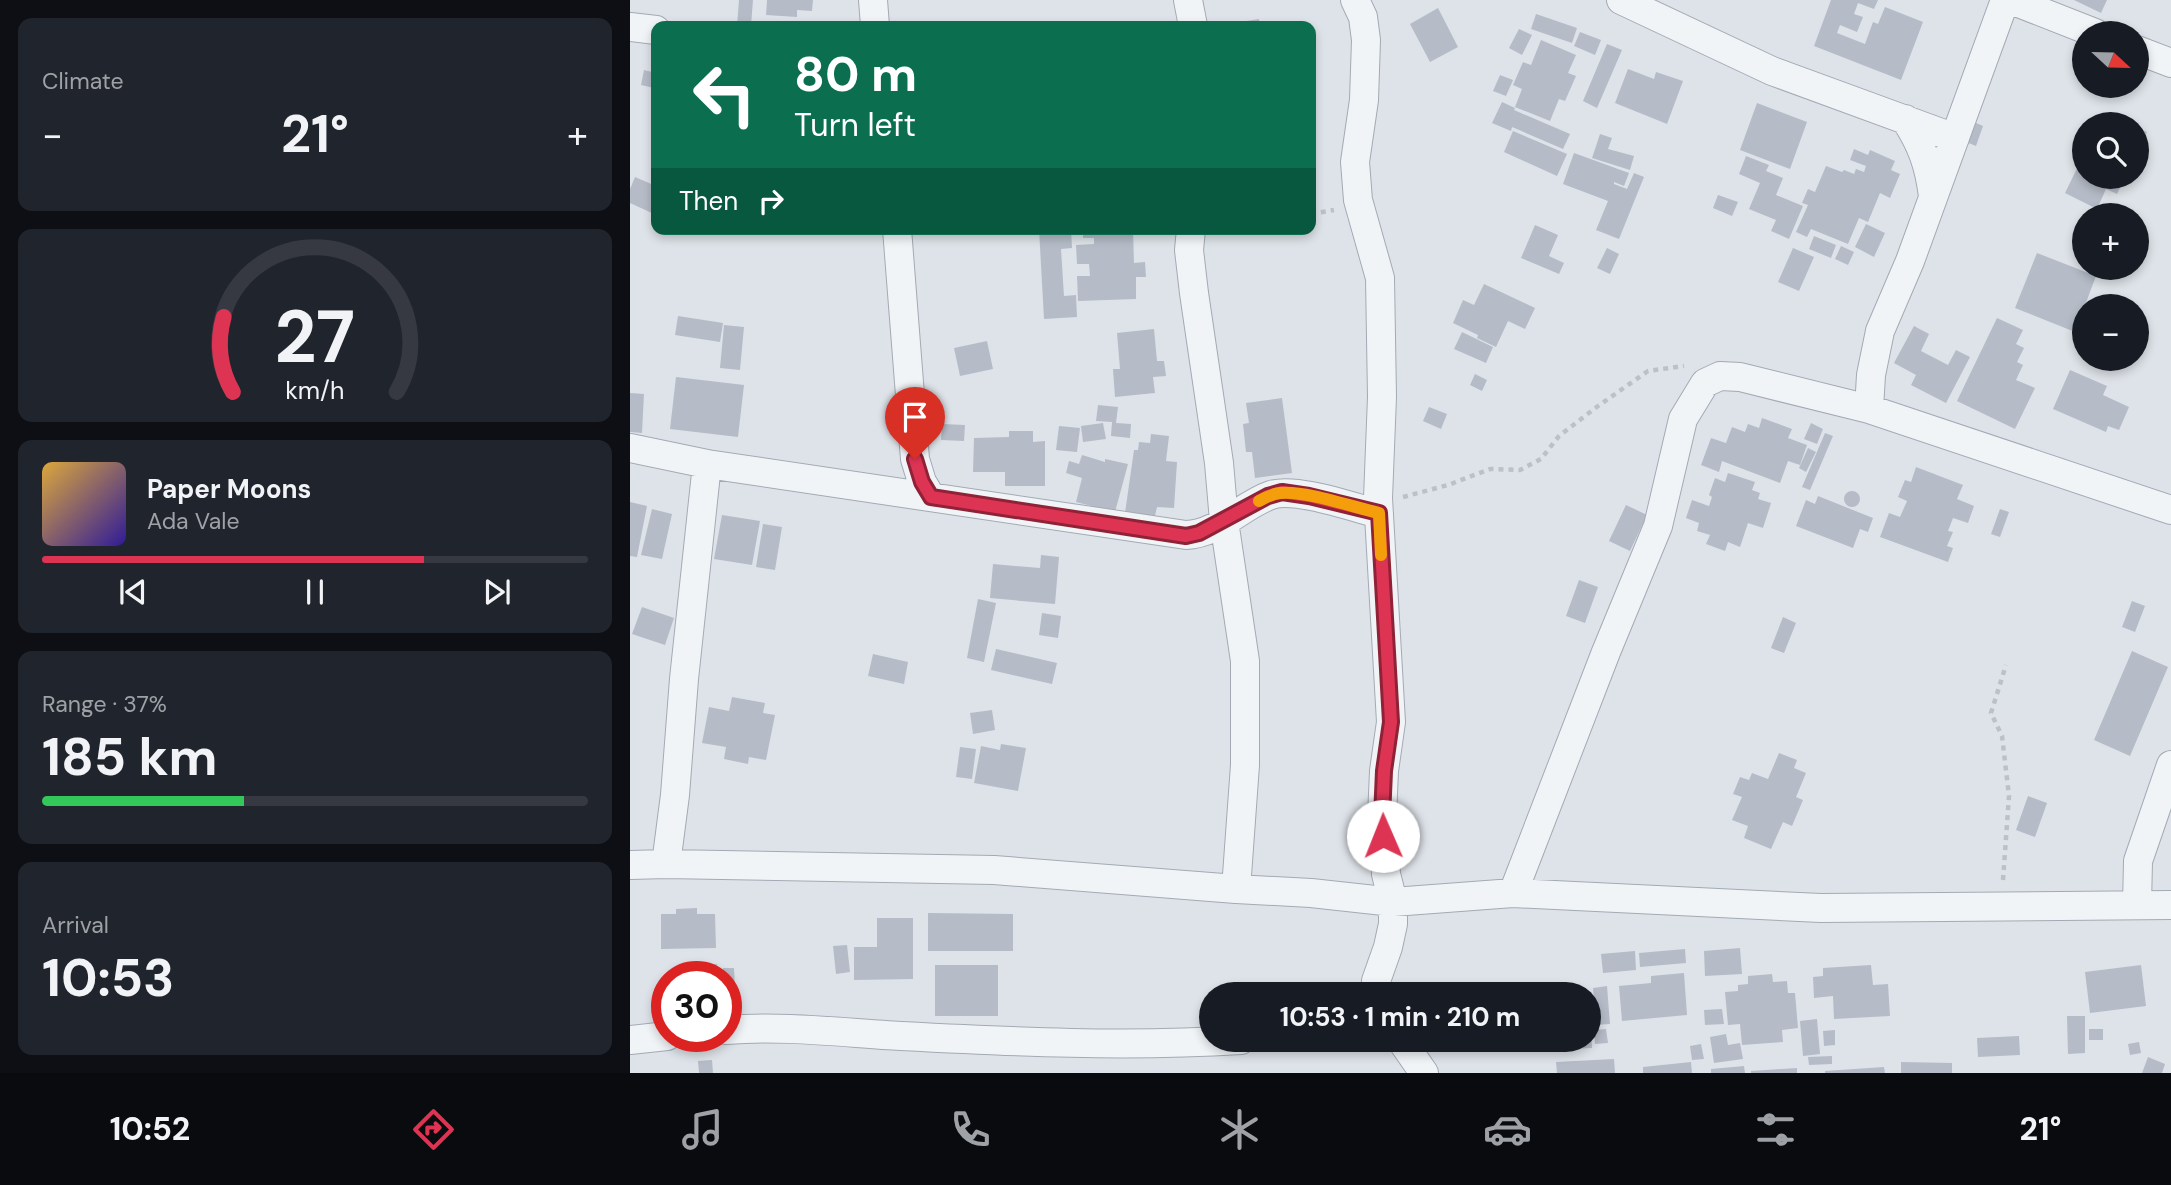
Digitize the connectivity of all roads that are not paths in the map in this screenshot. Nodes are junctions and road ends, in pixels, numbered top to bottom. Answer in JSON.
{"nodes":[{"id":1,"x":1188,"y":0,"type":"edge"},
{"id":2,"x":1355,"y":0,"type":"edge"},
{"id":3,"x":1621,"y":0,"type":"edge"},
{"id":4,"x":2005,"y":0,"type":"edge"},
{"id":5,"x":2011,"y":0,"type":"edge"},
{"id":6,"x":1192,"y":21,"type":"edge"},
{"id":7,"x":2072,"y":24,"type":"edge"},
{"id":8,"x":630,"y":27,"type":"edge"},
{"id":9,"x":651,"y":29,"type":"edge"},
{"id":10,"x":2149,"y":55,"type":"edge"},
{"id":11,"x":2171,"y":63,"type":"edge"},
{"id":12,"x":1905,"y":119,"type":"junction"},
{"id":13,"x":1955,"y":138,"type":"junction"},
{"id":14,"x":1933,"y":196,"type":"junction"},
{"id":15,"x":898,"y":235,"type":"edge"},
{"id":16,"x":1190,"y":235,"type":"edge"},
{"id":17,"x":1869,"y":409,"type":"junction"},
{"id":18,"x":630,"y":448,"type":"edge"},
{"id":19,"x":915,"y":459,"type":"junction"},
{"id":20,"x":707,"y":464,"type":"junction"},
{"id":21,"x":894,"y":492,"type":"junction"},
{"id":22,"x":931,"y":497,"type":"junction"},
{"id":23,"x":1378,"y":506,"type":"junction"},
{"id":24,"x":2171,"y":510,"type":"edge"},
{"id":25,"x":1224,"y":521,"type":"junction"},
{"id":26,"x":2171,"y":765,"type":"edge"},
{"id":27,"x":666,"y":864,"type":"junction"},
{"id":28,"x":630,"y":865,"type":"edge"},
{"id":29,"x":1236,"y":889,"type":"junction"},
{"id":30,"x":1513,"y":893,"type":"junction"},
{"id":31,"x":1393,"y":902,"type":"junction"},
{"id":32,"x":2137,"y":905,"type":"junction"},
{"id":33,"x":2171,"y":905,"type":"edge"},
{"id":34,"x":1376,"y":982,"type":"edge"},
{"id":35,"x":742,"y":1030,"type":"edge"},
{"id":36,"x":651,"y":1038,"type":"edge"},
{"id":37,"x":630,"y":1040,"type":"edge"},
{"id":38,"x":1199,"y":1043,"type":"edge"}],
"edges":[{"from":1,"to":6,"type":"street"},
{"from":2,"to":23,"type":"street"},
{"from":3,"to":12,"type":"street"},
{"from":4,"to":13,"type":"street"},
{"from":5,"to":7,"type":"street"},
{"from":8,"to":9,"type":"street"},
{"from":10,"to":11,"type":"street"},
{"from":12,"to":13,"type":"street"},
{"from":12,"to":14,"type":"street"},
{"from":13,"to":14,"type":"street"},
{"from":14,"to":17,"type":"street"},
{"from":15,"to":19,"type":"street"},
{"from":16,"to":25,"type":"street"},
{"from":17,"to":24,"type":"street"},
{"from":17,"to":30,"type":"street"},
{"from":18,"to":20,"type":"street"},
{"from":19,"to":21,"type":"street"},
{"from":19,"to":22,"type":"street"},
{"from":20,"to":21,"type":"street"},
{"from":20,"to":27,"type":"street"},
{"from":21,"to":22,"type":"street"},
{"from":22,"to":25,"type":"street"},
{"from":23,"to":25,"type":"street"},
{"from":23,"to":31,"type":"street"},
{"from":25,"to":29,"type":"street"},
{"from":26,"to":32,"type":"street"},
{"from":27,"to":28,"type":"street"},
{"from":27,"to":29,"type":"street"},
{"from":29,"to":31,"type":"street"},
{"from":30,"to":31,"type":"street"},
{"from":30,"to":32,"type":"street"},
{"from":31,"to":34,"type":"street"},
{"from":32,"to":33,"type":"street"},
{"from":35,"to":38,"type":"street"},
{"from":36,"to":37,"type":"street"}]}
